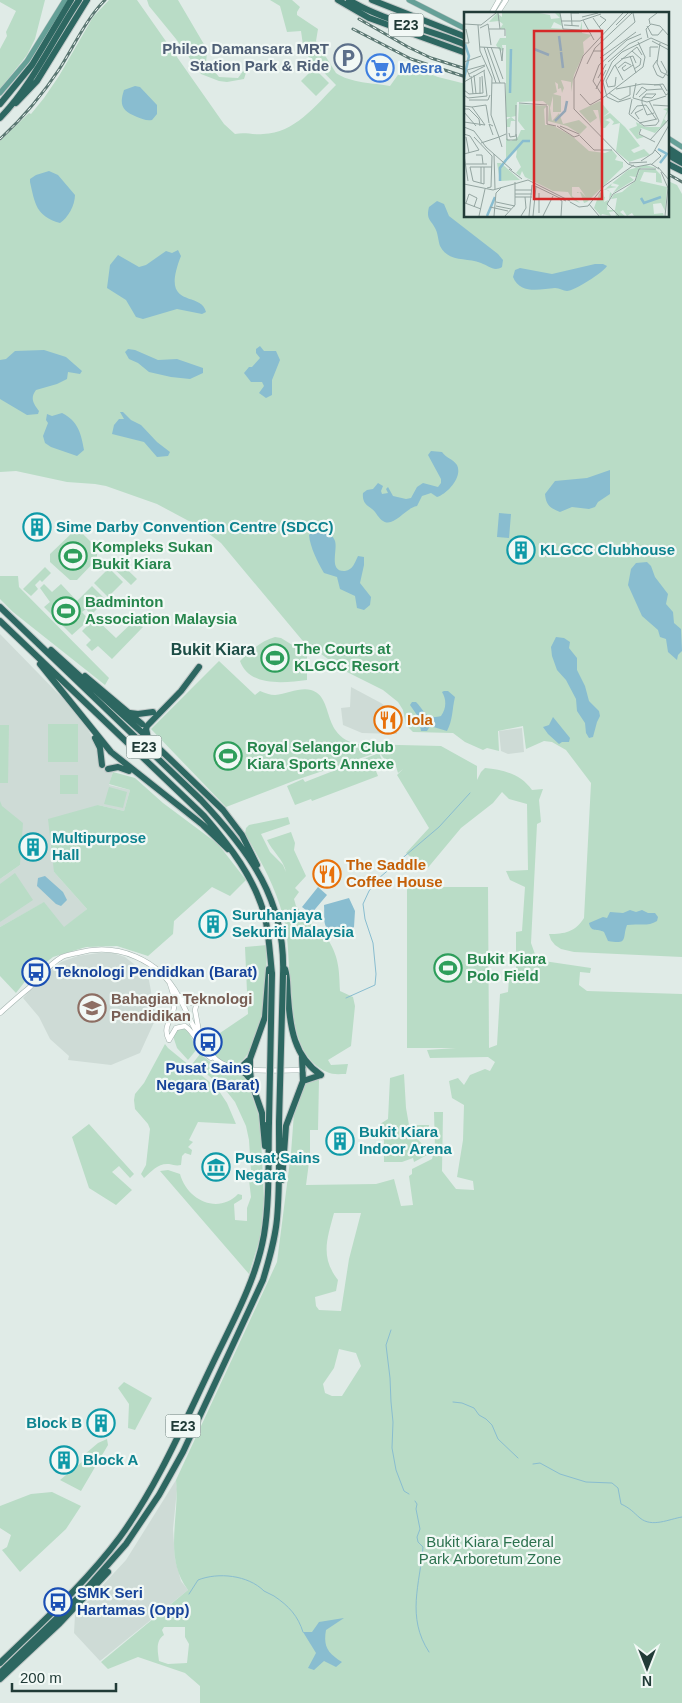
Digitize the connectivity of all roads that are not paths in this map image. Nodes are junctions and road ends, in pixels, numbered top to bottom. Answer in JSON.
{"nodes":[{"id":1,"x":65,"y":0,"type":"edge"},
{"id":2,"x":71,"y":0,"type":"edge"},
{"id":3,"x":79,"y":0,"type":"edge"},
{"id":4,"x":87,"y":0,"type":"edge"},
{"id":5,"x":338,"y":0,"type":"edge"},
{"id":6,"x":349,"y":0,"type":"edge"},
{"id":7,"x":372,"y":0,"type":"edge"},
{"id":8,"x":409,"y":0,"type":"edge"},
{"id":9,"x":499,"y":0,"type":"edge"},
{"id":10,"x":506,"y":0,"type":"edge"},
{"id":11,"x":492,"y":12,"type":"edge"},
{"id":12,"x":498,"y":12,"type":"edge"},
{"id":13,"x":60,"y":25,"type":"junction"},
{"id":14,"x":464,"y":28,"type":"edge"},
{"id":15,"x":464,"y":35,"type":"edge"},
{"id":16,"x":464,"y":44,"type":"edge"},
{"id":17,"x":464,"y":52,"type":"edge"},
{"id":18,"x":0,"y":93,"type":"edge"},
{"id":19,"x":0,"y":104,"type":"edge"},
{"id":20,"x":9,"y":108,"type":"junction"},
{"id":21,"x":0,"y":118,"type":"edge"},
{"id":22,"x":670,"y":139,"type":"edge"},
{"id":23,"x":670,"y":146,"type":"edge"},
{"id":24,"x":682,"y":147,"type":"edge"},
{"id":25,"x":670,"y":149,"type":"edge"},
{"id":26,"x":676,"y":153,"type":"junction"},
{"id":27,"x":670,"y":156,"type":"edge"},
{"id":28,"x":682,"y":157,"type":"edge"},
{"id":29,"x":682,"y":163,"type":"edge"},
{"id":30,"x":0,"y":607,"type":"edge"},
{"id":31,"x":0,"y":621,"type":"edge"},
{"id":32,"x":24,"y":630,"type":"junction"},
{"id":33,"x":22,"y":642,"type":"junction"},
{"id":34,"x":61,"y":659,"type":"junction"},
{"id":35,"x":199,"y":667,"type":"dead end"},
{"id":36,"x":153,"y":712,"type":"dead end"},
{"id":37,"x":129,"y":713,"type":"junction"},
{"id":38,"x":142,"y":724,"type":"dead end"},
{"id":39,"x":91,"y":728,"type":"junction"},
{"id":40,"x":149,"y":739,"type":"junction"},
{"id":41,"x":137,"y":774,"type":"junction"},
{"id":42,"x":236,"y":858,"type":"junction"},
{"id":43,"x":258,"y":870,"type":"junction"},
{"id":44,"x":269,"y":940,"type":"junction"},
{"id":45,"x":284,"y":964,"type":"junction"},
{"id":46,"x":169,"y":982,"type":"junction"},
{"id":47,"x":174,"y":987,"type":"junction"},
{"id":48,"x":194,"y":1002,"type":"junction"},
{"id":49,"x":183,"y":1004,"type":"junction"},
{"id":50,"x":0,"y":1013,"type":"edge"},
{"id":51,"x":198,"y":1034,"type":"junction"},
{"id":52,"x":302,"y":1057,"type":"junction"},
{"id":53,"x":250,"y":1059,"type":"junction"},
{"id":54,"x":217,"y":1060,"type":"junction"},
{"id":55,"x":239,"y":1068,"type":"junction"},
{"id":56,"x":250,"y":1069,"type":"junction"},
{"id":57,"x":304,"y":1070,"type":"junction"},
{"id":58,"x":251,"y":1081,"type":"junction"},
{"id":59,"x":303,"y":1081,"type":"junction"},
{"id":60,"x":279,"y":1194,"type":"junction"},
{"id":61,"x":267,"y":1199,"type":"junction"},
{"id":62,"x":126,"y":1544,"type":"junction"},
{"id":63,"x":0,"y":1661,"type":"edge"},
{"id":64,"x":0,"y":1673,"type":"edge"},
{"id":65,"x":0,"y":1680,"type":"edge"}],
"edges":[{"from":1,"to":18,"type":"main road"},
{"from":2,"to":13,"type":"highway"},
{"from":3,"to":13,"type":"highway"},
{"from":4,"to":20,"type":"highway"},
{"from":5,"to":17,"type":"highway","number":"E23"},
{"from":6,"to":16,"type":"highway","number":"E23"},
{"from":7,"to":15,"type":"highway"},
{"from":8,"to":14,"type":"main road"},
{"from":9,"to":11,"type":"street"},
{"from":10,"to":12,"type":"street"},
{"from":13,"to":19,"type":"highway"},
{"from":13,"to":20,"type":"highway"},
{"from":20,"to":21,"type":"highway"},
{"from":22,"to":24,"type":"main road"},
{"from":23,"to":26,"type":"highway"},
{"from":25,"to":26,"type":"highway"},
{"from":26,"to":28,"type":"highway"},
{"from":27,"to":29,"type":"highway"},
{"from":30,"to":32,"type":"highway","number":"E23"},
{"from":31,"to":33,"type":"highway","number":"E23"},
{"from":32,"to":34,"type":"highway"},
{"from":32,"to":43,"type":"highway","number":"E23"},
{"from":33,"to":39,"type":"highway"},
{"from":33,"to":42,"type":"highway","number":"E23"},
{"from":34,"to":37,"type":"highway"},
{"from":34,"to":40,"type":"highway"},
{"from":35,"to":40,"type":"highway"},
{"from":36,"to":37,"type":"highway"},
{"from":37,"to":38,"type":"highway"},
{"from":39,"to":41,"type":"highway"},
{"from":39,"to":41,"type":"highway"},
{"from":40,"to":43,"type":"highway"},
{"from":41,"to":42,"type":"highway"},
{"from":42,"to":44,"type":"highway","number":"E23"},
{"from":43,"to":45,"type":"highway","number":"E23"},
{"from":44,"to":53,"type":"highway"},
{"from":44,"to":61,"type":"highway","number":"E23","bridge":true},
{"from":45,"to":52,"type":"highway"},
{"from":45,"to":60,"type":"highway","number":"E23","bridge":true},
{"from":46,"to":47,"type":"street"},
{"from":46,"to":50,"type":"street"},
{"from":46,"to":54,"type":"street"},
{"from":47,"to":48,"type":"street"},
{"from":47,"to":49,"type":"street"},
{"from":48,"to":49,"type":"street"},
{"from":48,"to":51,"type":"street"},
{"from":49,"to":51,"type":"street"},
{"from":51,"to":54,"type":"street"},
{"from":52,"to":57,"type":"highway"},
{"from":52,"to":59,"type":"highway"},
{"from":53,"to":55,"type":"highway"},
{"from":53,"to":56,"type":"highway"},
{"from":54,"to":55,"type":"street"},
{"from":55,"to":56,"type":"street"},
{"from":55,"to":58,"type":"highway"},
{"from":56,"to":57,"type":"street"},
{"from":56,"to":58,"type":"highway"},
{"from":57,"to":59,"type":"highway"},
{"from":58,"to":61,"type":"highway"},
{"from":59,"to":60,"type":"highway"},
{"from":60,"to":62,"type":"highway","number":"E23"},
{"from":61,"to":63,"type":"highway","number":"E23"},
{"from":62,"to":64,"type":"highway","number":"E23"},
{"from":62,"to":65,"type":"highway"}]}
